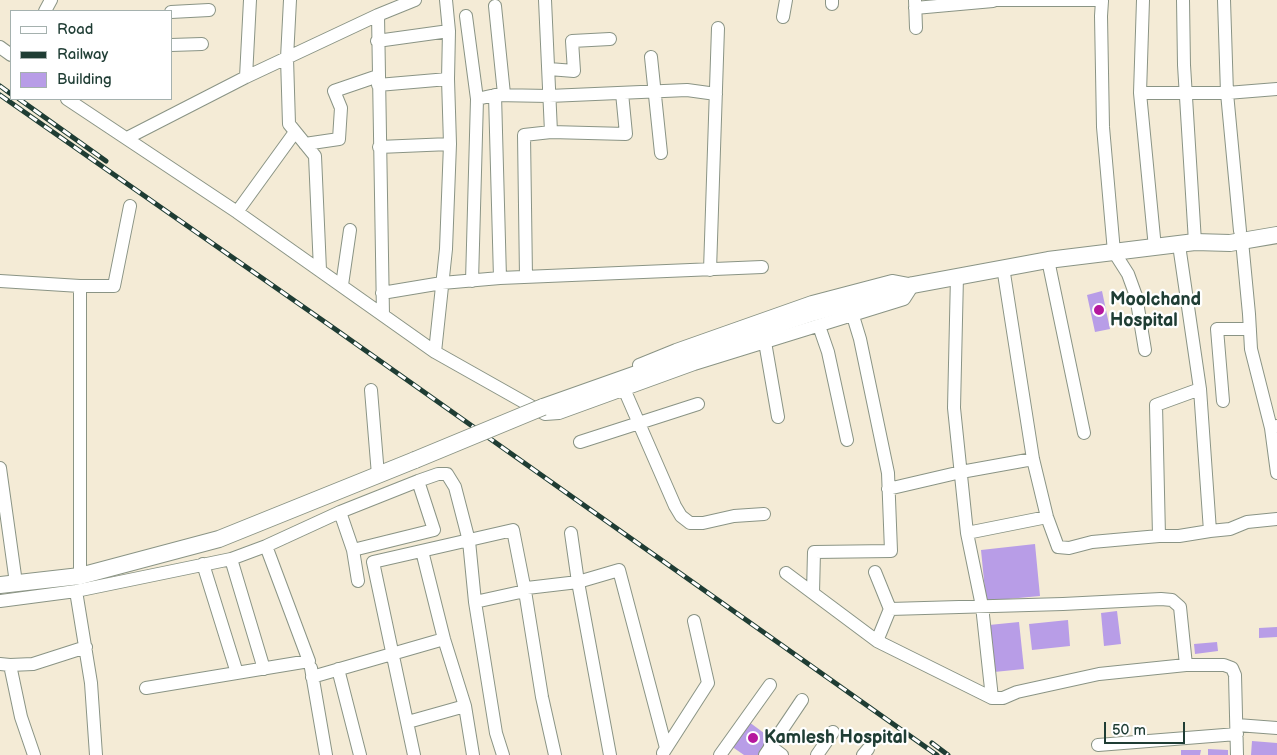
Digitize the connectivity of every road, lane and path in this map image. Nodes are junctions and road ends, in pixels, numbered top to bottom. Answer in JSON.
{"nodes":[{"id":1,"x":250,"y":0,"type":"edge"},
{"id":2,"x":290,"y":0,"type":"edge"},
{"id":3,"x":415,"y":0,"type":"edge"},
{"id":4,"x":446,"y":0,"type":"edge"},
{"id":5,"x":545,"y":0,"type":"edge"},
{"id":6,"x":786,"y":0,"type":"edge"},
{"id":7,"x":993,"y":0,"type":"edge"},
{"id":8,"x":1040,"y":0,"type":"edge"},
{"id":9,"x":1102,"y":0,"type":"edge"},
{"id":10,"x":1143,"y":0,"type":"edge"},
{"id":11,"x":1183,"y":0,"type":"edge"},
{"id":12,"x":1224,"y":0,"type":"edge"},
{"id":13,"x":915,"y":4,"type":"edge"},
{"id":14,"x":495,"y":6,"type":"dead end"},
{"id":15,"x":210,"y":10,"type":"dead end"},
{"id":16,"x":172,"y":12,"type":"edge"},
{"id":17,"x":378,"y":15,"type":"junction"},
{"id":18,"x":466,"y":16,"type":"dead end"},
{"id":19,"x":783,"y":17,"type":"dead end"},
{"id":20,"x":718,"y":28,"type":"dead end"},
{"id":21,"x":916,"y":28,"type":"dead end"},
{"id":22,"x":448,"y":31,"type":"junction"},
{"id":23,"x":610,"y":39,"type":"dead end"},
{"id":24,"x":377,"y":41,"type":"junction"},
{"id":25,"x":202,"y":44,"type":"dead end"},
{"id":26,"x":172,"y":45,"type":"edge"},
{"id":27,"x":650,"y":57,"type":"dead end"},
{"id":28,"x":287,"y":58,"type":"junction"},
{"id":29,"x":549,"y":69,"type":"junction"},
{"id":30,"x":246,"y":77,"type":"junction"},
{"id":31,"x":448,"y":79,"type":"junction"},
{"id":32,"x":378,"y":80,"type":"junction"},
{"id":33,"x":1277,"y":89,"type":"edge"},
{"id":34,"x":654,"y":92,"type":"junction"},
{"id":35,"x":622,"y":93,"type":"junction"},
{"id":36,"x":1140,"y":93,"type":"junction"},
{"id":37,"x":1186,"y":93,"type":"junction"},
{"id":38,"x":1227,"y":93,"type":"junction"},
{"id":39,"x":500,"y":94,"type":"junction"},
{"id":40,"x":716,"y":94,"type":"junction"},
{"id":41,"x":550,"y":96,"type":"junction"},
{"id":42,"x":477,"y":99,"type":"junction"},
{"id":43,"x":69,"y":100,"type":"edge"},
{"id":44,"x":295,"y":132,"type":"junction"},
{"id":45,"x":551,"y":132,"type":"junction"},
{"id":46,"x":127,"y":138,"type":"junction"},
{"id":47,"x":306,"y":144,"type":"junction"},
{"id":48,"x":450,"y":144,"type":"junction"},
{"id":49,"x":380,"y":147,"type":"junction"},
{"id":50,"x":661,"y":153,"type":"dead end"},
{"id":51,"x":130,"y":206,"type":"dead end"},
{"id":52,"x":237,"y":212,"type":"junction"},
{"id":53,"x":1277,"y":226,"type":"edge"},
{"id":54,"x":350,"y":230,"type":"dead end"},
{"id":55,"x":1277,"y":235,"type":"edge"},
{"id":56,"x":1241,"y":236,"type":"junction"},
{"id":57,"x":1194,"y":243,"type":"junction"},
{"id":58,"x":1155,"y":248,"type":"junction"},
{"id":59,"x":1114,"y":252,"type":"junction"},
{"id":60,"x":1048,"y":260,"type":"junction"},
{"id":61,"x":762,"y":267,"type":"dead end"},
{"id":62,"x":1003,"y":267,"type":"junction"},
{"id":63,"x":320,"y":270,"type":"junction"},
{"id":64,"x":710,"y":270,"type":"junction"},
{"id":65,"x":957,"y":276,"type":"junction"},
{"id":66,"x":526,"y":277,"type":"junction"},
{"id":67,"x":500,"y":278,"type":"junction"},
{"id":68,"x":472,"y":280,"type":"junction"},
{"id":69,"x":0,"y":282,"type":"edge"},
{"id":70,"x":442,"y":283,"type":"junction"},
{"id":71,"x":342,"y":285,"type":"junction"},
{"id":72,"x":913,"y":285,"type":"junction"},
{"id":73,"x":80,"y":286,"type":"junction"},
{"id":74,"x":382,"y":293,"type":"junction"},
{"id":75,"x":383,"y":315,"type":"junction"},
{"id":76,"x":853,"y":316,"type":"junction"},
{"id":77,"x":819,"y":326,"type":"junction"},
{"id":78,"x":1250,"y":329,"type":"junction"},
{"id":79,"x":765,"y":342,"type":"junction"},
{"id":80,"x":1146,"y":350,"type":"dead end"},
{"id":81,"x":435,"y":352,"type":"junction"},
{"id":82,"x":624,"y":389,"type":"junction"},
{"id":83,"x":1200,"y":389,"type":"junction"},
{"id":84,"x":372,"y":390,"type":"dead end"},
{"id":85,"x":1223,"y":401,"type":"dead end"},
{"id":86,"x":698,"y":404,"type":"dead end"},
{"id":87,"x":539,"y":408,"type":"junction"},
{"id":88,"x":778,"y":417,"type":"dead end"},
{"id":89,"x":638,"y":422,"type":"junction"},
{"id":90,"x":1274,"y":427,"type":"edge"},
{"id":91,"x":1084,"y":433,"type":"dead end"},
{"id":92,"x":847,"y":440,"type":"dead end"},
{"id":93,"x":580,"y":442,"type":"dead end"},
{"id":94,"x":1033,"y":459,"type":"junction"},
{"id":95,"x":0,"y":468,"type":"edge"},
{"id":96,"x":961,"y":472,"type":"junction"},
{"id":97,"x":1277,"y":473,"type":"edge"},
{"id":98,"x":378,"y":475,"type":"junction"},
{"id":99,"x":418,"y":481,"type":"junction"},
{"id":100,"x":888,"y":489,"type":"junction"},
{"id":101,"x":340,"y":512,"type":"junction"},
{"id":102,"x":764,"y":514,"type":"dead end"},
{"id":103,"x":1046,"y":517,"type":"junction"},
{"id":104,"x":1277,"y":519,"type":"edge"},
{"id":105,"x":1210,"y":530,"type":"junction"},
{"id":106,"x":572,"y":533,"type":"dead end"},
{"id":107,"x":968,"y":533,"type":"junction"},
{"id":108,"x":1159,"y":536,"type":"junction"},
{"id":109,"x":469,"y":541,"type":"junction"},
{"id":110,"x":266,"y":546,"type":"junction"},
{"id":111,"x":353,"y":550,"type":"junction"},
{"id":112,"x":422,"y":551,"type":"junction"},
{"id":113,"x":231,"y":559,"type":"junction"},
{"id":114,"x":203,"y":564,"type":"junction"},
{"id":115,"x":874,"y":572,"type":"dead end"},
{"id":116,"x":786,"y":573,"type":"dead end"},
{"id":117,"x":358,"y":581,"type":"dead end"},
{"id":118,"x":578,"y":582,"type":"junction"},
{"id":119,"x":8,"y":584,"type":"edge"},
{"id":120,"x":78,"y":584,"type":"junction"},
{"id":121,"x":525,"y":591,"type":"junction"},
{"id":122,"x":813,"y":593,"type":"junction"},
{"id":123,"x":0,"y":601,"type":"edge"},
{"id":124,"x":474,"y":602,"type":"junction"},
{"id":125,"x":982,"y":606,"type":"junction"},
{"id":126,"x":890,"y":609,"type":"junction"},
{"id":127,"x":694,"y":621,"type":"dead end"},
{"id":128,"x":444,"y":639,"type":"junction"},
{"id":129,"x":877,"y":641,"type":"junction"},
{"id":130,"x":86,"y":647,"type":"junction"},
{"id":131,"x":393,"y":654,"type":"junction"},
{"id":132,"x":309,"y":661,"type":"junction"},
{"id":133,"x":5,"y":664,"type":"edge"},
{"id":134,"x":1186,"y":665,"type":"junction"},
{"id":135,"x":264,"y":668,"type":"junction"},
{"id":136,"x":338,"y":669,"type":"junction"},
{"id":137,"x":238,"y":673,"type":"junction"},
{"id":138,"x":312,"y":677,"type":"junction"},
{"id":139,"x":770,"y":685,"type":"dead end"},
{"id":140,"x":146,"y":688,"type":"dead end"},
{"id":141,"x":992,"y":698,"type":"junction"},
{"id":142,"x":802,"y":700,"type":"dead end"},
{"id":143,"x":465,"y":706,"type":"junction"},
{"id":144,"x":408,"y":722,"type":"junction"},
{"id":145,"x":1277,"y":728,"type":"edge"},
{"id":146,"x":1237,"y":730,"type":"junction"},
{"id":147,"x":833,"y":732,"type":"dead end"},
{"id":148,"x":1098,"y":745,"type":"dead end"},
{"id":149,"x":768,"y":751,"type":"edge"},
{"id":150,"x":664,"y":752,"type":"edge"},
{"id":151,"x":34,"y":755,"type":"edge"},
{"id":152,"x":96,"y":755,"type":"edge"},
{"id":153,"x":326,"y":755,"type":"edge"},
{"id":154,"x":360,"y":755,"type":"edge"},
{"id":155,"x":414,"y":755,"type":"edge"},
{"id":156,"x":473,"y":755,"type":"edge"},
{"id":157,"x":503,"y":755,"type":"edge"},
{"id":158,"x":556,"y":755,"type":"edge"},
{"id":159,"x":610,"y":755,"type":"edge"},
{"id":160,"x":720,"y":755,"type":"edge"},
{"id":161,"x":782,"y":755,"type":"edge"},
{"id":162,"x":817,"y":755,"type":"edge"},
{"id":163,"x":1237,"y":755,"type":"edge"}],
"edges":[{"from":1,"to":30,"type":"street"},
{"from":2,"to":28,"type":"street"},
{"from":3,"to":17,"type":"street"},
{"from":4,"to":22,"type":"street"},
{"from":5,"to":29,"type":"street"},
{"from":6,"to":19,"type":"street"},
{"from":7,"to":8,"type":"street"},
{"from":7,"to":13,"type":"street"},
{"from":8,"to":9,"type":"street"},
{"from":9,"to":59,"type":"street"},
{"from":10,"to":36,"type":"street"},
{"from":11,"to":37,"type":"street"},
{"from":12,"to":38,"type":"street"},
{"from":13,"to":21,"type":"street"},
{"from":14,"to":39,"type":"street"},
{"from":15,"to":16,"type":"street"},
{"from":17,"to":24,"type":"street"},
{"from":17,"to":28,"type":"street"},
{"from":18,"to":42,"type":"street"},
{"from":20,"to":40,"type":"street"},
{"from":22,"to":24,"type":"street"},
{"from":22,"to":31,"type":"street"},
{"from":23,"to":29,"type":"street"},
{"from":24,"to":32,"type":"street"},
{"from":25,"to":26,"type":"street"},
{"from":27,"to":34,"type":"street"},
{"from":28,"to":30,"type":"street"},
{"from":28,"to":44,"type":"street"},
{"from":29,"to":41,"type":"street"},
{"from":30,"to":46,"type":"street"},
{"from":31,"to":32,"type":"street"},
{"from":31,"to":48,"type":"street"},
{"from":32,"to":47,"type":"street"},
{"from":32,"to":49,"type":"street"},
{"from":33,"to":38,"type":"street"},
{"from":34,"to":35,"type":"street"},
{"from":34,"to":40,"type":"street"},
{"from":34,"to":50,"type":"street"},
{"from":35,"to":41,"type":"street"},
{"from":35,"to":45,"type":"street"},
{"from":36,"to":37,"type":"street"},
{"from":36,"to":58,"type":"street"},
{"from":37,"to":38,"type":"street"},
{"from":37,"to":57,"type":"street"},
{"from":38,"to":56,"type":"street"},
{"from":39,"to":41,"type":"street"},
{"from":39,"to":42,"type":"street"},
{"from":39,"to":67,"type":"street"},
{"from":40,"to":64,"type":"street"},
{"from":41,"to":45,"type":"street"},
{"from":42,"to":68,"type":"street"},
{"from":43,"to":46,"type":"street"},
{"from":44,"to":47,"type":"street"},
{"from":44,"to":52,"type":"street"},
{"from":45,"to":66,"type":"street"},
{"from":46,"to":52,"type":"street"},
{"from":47,"to":63,"type":"street"},
{"from":48,"to":49,"type":"street"},
{"from":48,"to":70,"type":"street"},
{"from":49,"to":74,"type":"street"},
{"from":51,"to":73,"type":"street"},
{"from":52,"to":63,"type":"street"},
{"from":53,"to":56,"type":"main road"},
{"from":54,"to":71,"type":"street"},
{"from":55,"to":56,"type":"main road"},
{"from":56,"to":57,"type":"main road"},
{"from":56,"to":78,"type":"street"},
{"from":57,"to":58,"type":"main road"},
{"from":57,"to":83,"type":"street"},
{"from":58,"to":59,"type":"main road"},
{"from":59,"to":60,"type":"main road"},
{"from":59,"to":80,"type":"street"},
{"from":60,"to":62,"type":"main road"},
{"from":60,"to":91,"type":"street"},
{"from":61,"to":64,"type":"street"},
{"from":62,"to":65,"type":"main road"},
{"from":62,"to":94,"type":"street"},
{"from":63,"to":71,"type":"street"},
{"from":64,"to":66,"type":"street"},
{"from":65,"to":72,"type":"main road"},
{"from":65,"to":96,"type":"street"},
{"from":66,"to":67,"type":"street"},
{"from":67,"to":68,"type":"street"},
{"from":68,"to":70,"type":"street"},
{"from":69,"to":73,"type":"street"},
{"from":70,"to":74,"type":"street"},
{"from":70,"to":81,"type":"street"},
{"from":71,"to":75,"type":"street"},
{"from":72,"to":76,"type":"street"},
{"from":72,"to":87,"type":"main road"},
{"from":73,"to":120,"type":"street"},
{"from":74,"to":75,"type":"street"},
{"from":75,"to":81,"type":"street"},
{"from":76,"to":77,"type":"street"},
{"from":76,"to":100,"type":"street"},
{"from":77,"to":79,"type":"street"},
{"from":77,"to":92,"type":"street"},
{"from":78,"to":85,"type":"street"},
{"from":78,"to":90,"type":"street"},
{"from":79,"to":82,"type":"street"},
{"from":79,"to":88,"type":"street"},
{"from":81,"to":87,"type":"street"},
{"from":82,"to":87,"type":"street"},
{"from":82,"to":89,"type":"street"},
{"from":83,"to":105,"type":"street"},
{"from":83,"to":108,"type":"street"},
{"from":84,"to":98,"type":"street"},
{"from":86,"to":89,"type":"street"},
{"from":87,"to":98,"type":"main road","bridge":true},
{"from":89,"to":93,"type":"street"},
{"from":89,"to":102,"type":"street"},
{"from":90,"to":97,"type":"street"},
{"from":94,"to":96,"type":"street"},
{"from":94,"to":103,"type":"street"},
{"from":95,"to":119,"type":"street"},
{"from":96,"to":100,"type":"street"},
{"from":96,"to":107,"type":"street"},
{"from":98,"to":120,"type":"main road"},
{"from":99,"to":101,"type":"street"},
{"from":99,"to":109,"type":"street"},
{"from":99,"to":111,"type":"street"},
{"from":100,"to":122,"type":"street"},
{"from":101,"to":110,"type":"street"},
{"from":101,"to":111,"type":"street"},
{"from":103,"to":107,"type":"street"},
{"from":103,"to":108,"type":"street"},
{"from":104,"to":105,"type":"street"},
{"from":105,"to":108,"type":"street"},
{"from":106,"to":118,"type":"street"},
{"from":107,"to":125,"type":"street"},
{"from":109,"to":112,"type":"street"},
{"from":109,"to":121,"type":"street"},
{"from":109,"to":124,"type":"street"},
{"from":110,"to":113,"type":"street"},
{"from":110,"to":132,"type":"street"},
{"from":111,"to":117,"type":"street"},
{"from":112,"to":128,"type":"street"},
{"from":112,"to":131,"type":"street"},
{"from":113,"to":114,"type":"street"},
{"from":113,"to":135,"type":"street"},
{"from":114,"to":120,"type":"street"},
{"from":114,"to":137,"type":"street"},
{"from":115,"to":126,"type":"street"},
{"from":116,"to":122,"type":"street"},
{"from":118,"to":121,"type":"street"},
{"from":118,"to":150,"type":"street"},
{"from":118,"to":159,"type":"street"},
{"from":119,"to":120,"type":"main road"},
{"from":120,"to":123,"type":"street"},
{"from":120,"to":130,"type":"street"},
{"from":121,"to":124,"type":"street"},
{"from":121,"to":158,"type":"street"},
{"from":122,"to":129,"type":"street"},
{"from":124,"to":157,"type":"street"},
{"from":125,"to":126,"type":"street"},
{"from":125,"to":134,"type":"street"},
{"from":125,"to":141,"type":"street"},
{"from":126,"to":129,"type":"street"},
{"from":127,"to":150,"type":"street"},
{"from":128,"to":131,"type":"street"},
{"from":128,"to":143,"type":"street"},
{"from":129,"to":141,"type":"street"},
{"from":130,"to":133,"type":"street"},
{"from":130,"to":152,"type":"street"},
{"from":131,"to":136,"type":"street"},
{"from":131,"to":144,"type":"street"},
{"from":132,"to":135,"type":"street"},
{"from":132,"to":138,"type":"street"},
{"from":133,"to":151,"type":"street"},
{"from":134,"to":141,"type":"street"},
{"from":134,"to":146,"type":"street"},
{"from":135,"to":137,"type":"street"},
{"from":136,"to":138,"type":"street"},
{"from":136,"to":154,"type":"street"},
{"from":137,"to":140,"type":"street"},
{"from":138,"to":153,"type":"street"},
{"from":139,"to":160,"type":"street"},
{"from":142,"to":149,"type":"street"},
{"from":143,"to":144,"type":"street"},
{"from":143,"to":156,"type":"street"},
{"from":144,"to":155,"type":"street"},
{"from":145,"to":146,"type":"street"},
{"from":146,"to":148,"type":"street"},
{"from":146,"to":163,"type":"street"},
{"from":147,"to":162,"type":"street"},
{"from":149,"to":161,"type":"street"}]}
